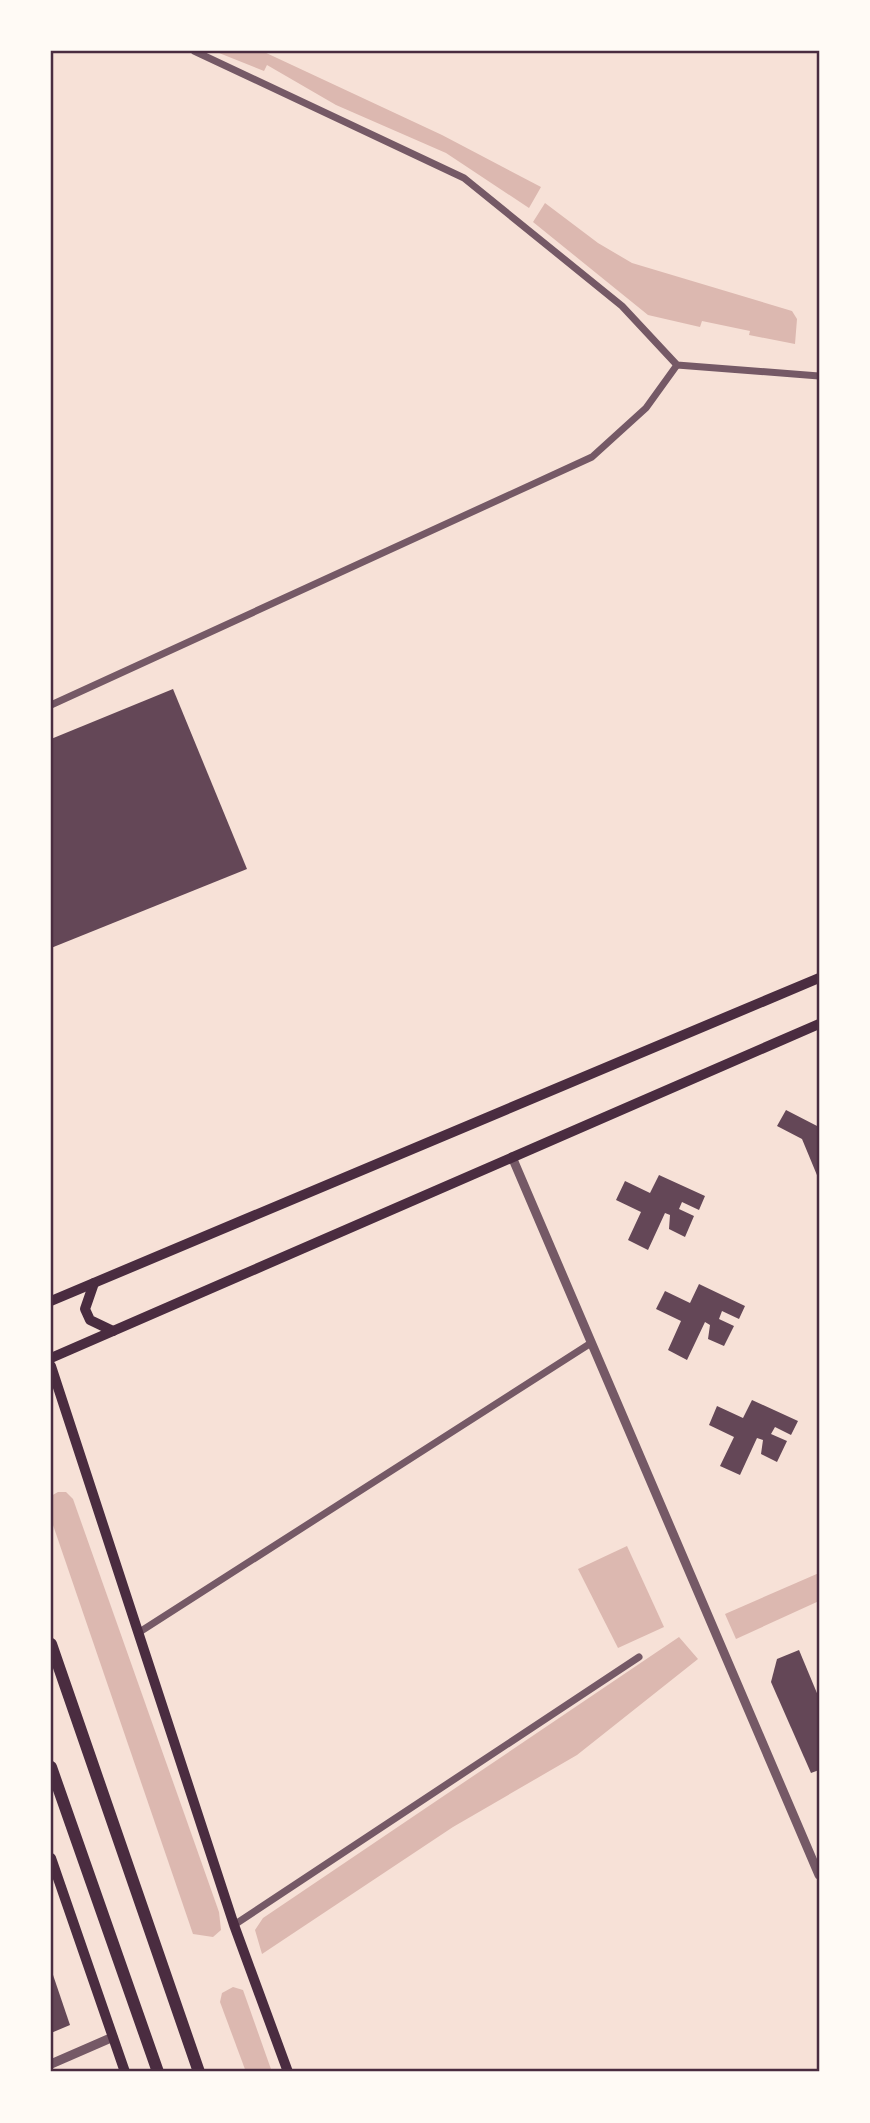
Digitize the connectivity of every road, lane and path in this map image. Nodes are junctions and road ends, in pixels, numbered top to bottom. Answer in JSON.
{"nodes":[{"id":1,"x":194,"y":51,"type":"edge"},
{"id":2,"x":677,"y":365,"type":"junction"},
{"id":3,"x":819,"y":376,"type":"edge"},
{"id":4,"x":51,"y":705,"type":"edge"},
{"id":5,"x":819,"y":978,"type":"edge"},
{"id":6,"x":819,"y":1024,"type":"edge"},
{"id":7,"x":512,"y":1157,"type":"junction"},
{"id":8,"x":94,"y":1283,"type":"junction"},
{"id":9,"x":51,"y":1301,"type":"edge"},
{"id":10,"x":113,"y":1331,"type":"junction"},
{"id":11,"x":591,"y":1343,"type":"junction"},
{"id":12,"x":51,"y":1358,"type":"edge"},
{"id":13,"x":51,"y":1366,"type":"edge"},
{"id":14,"x":138,"y":1633,"type":"junction"},
{"id":15,"x":51,"y":1644,"type":"edge"},
{"id":16,"x":639,"y":1657,"type":"dead end"},
{"id":17,"x":51,"y":1767,"type":"edge"},
{"id":18,"x":51,"y":1858,"type":"edge"},
{"id":19,"x":819,"y":1875,"type":"edge"},
{"id":20,"x":234,"y":1925,"type":"junction"},
{"id":21,"x":113,"y":2037,"type":"junction"},
{"id":22,"x":51,"y":2064,"type":"edge"},
{"id":23,"x":125,"y":2072,"type":"edge"},
{"id":24,"x":158,"y":2072,"type":"edge"},
{"id":25,"x":199,"y":2072,"type":"edge"},
{"id":26,"x":288,"y":2072,"type":"edge"}],
"edges":[{"from":1,"to":2,"type":"street"},
{"from":2,"to":3,"type":"street"},
{"from":2,"to":4,"type":"street"},
{"from":5,"to":8,"type":"main road"},
{"from":6,"to":7,"type":"main road"},
{"from":7,"to":10,"type":"main road"},
{"from":7,"to":11,"type":"street"},
{"from":8,"to":9,"type":"main road"},
{"from":8,"to":10,"type":"main road"},
{"from":10,"to":12,"type":"main road"},
{"from":11,"to":14,"type":"street"},
{"from":11,"to":19,"type":"street"},
{"from":13,"to":14,"type":"main road"},
{"from":14,"to":20,"type":"main road"},
{"from":15,"to":25,"type":"highway"},
{"from":16,"to":20,"type":"street"},
{"from":17,"to":24,"type":"highway"},
{"from":18,"to":21,"type":"main road"},
{"from":20,"to":26,"type":"main road"},
{"from":21,"to":22,"type":"street"},
{"from":21,"to":23,"type":"main road"}]}
